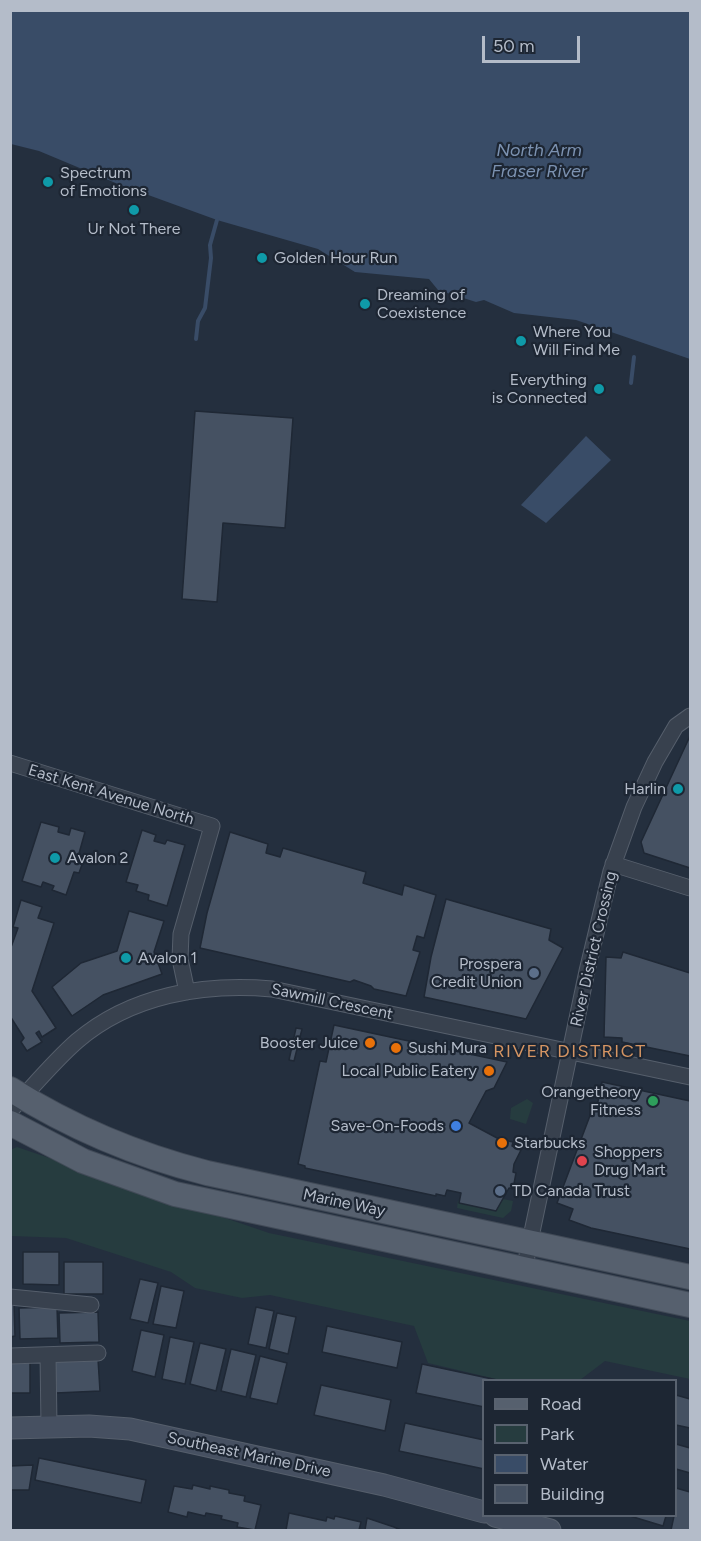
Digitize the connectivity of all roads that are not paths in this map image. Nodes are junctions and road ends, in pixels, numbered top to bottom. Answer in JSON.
{"nodes":[{"id":1,"x":690,"y":716,"type":"edge"},
{"id":2,"x":10,"y":763,"type":"edge"},
{"id":3,"x":614,"y":864,"type":"junction"},
{"id":4,"x":690,"y":888,"type":"edge"},
{"id":5,"x":186,"y":992,"type":"junction"},
{"id":6,"x":570,"y":1052,"type":"junction"},
{"id":7,"x":690,"y":1077,"type":"edge"},
{"id":8,"x":15,"y":1099,"type":"edge"},
{"id":9,"x":10,"y":1123,"type":"edge"},
{"id":10,"x":529,"y":1243,"type":"junction"},
{"id":11,"x":524,"y":1270,"type":"junction"},
{"id":12,"x":690,"y":1277,"type":"edge"},
{"id":13,"x":10,"y":1297,"type":"edge"},
{"id":14,"x":91,"y":1305,"type":"dead end"},
{"id":15,"x":690,"y":1305,"type":"edge"},
{"id":16,"x":98,"y":1353,"type":"dead end"},
{"id":17,"x":48,"y":1355,"type":"junction"},
{"id":18,"x":10,"y":1356,"type":"edge"},
{"id":19,"x":49,"y":1426,"type":"junction"},
{"id":20,"x":10,"y":1428,"type":"edge"},
{"id":21,"x":482,"y":1512,"type":"edge"},
{"id":22,"x":506,"y":1522,"type":"edge"},
{"id":23,"x":550,"y":1530,"type":"edge"}],
"edges":[{"from":1,"to":3,"type":"street","name":"River District Crossing"},
{"from":2,"to":5,"type":"street","name":"East Kent Avenue North"},
{"from":3,"to":4,"type":"street"},
{"from":3,"to":6,"type":"street","name":"River District Crossing"},
{"from":5,"to":6,"type":"street","name":"Sawmill Crescent"},
{"from":5,"to":8,"type":"street","name":"Sawmill Crescent"},
{"from":6,"to":7,"type":"street","name":"Sawmill Crescent"},
{"from":6,"to":10,"type":"street","name":"River District Crossing"},
{"from":8,"to":10,"type":"main road","name":"Marine Way"},
{"from":9,"to":11,"type":"main road","name":"Marine Way"},
{"from":10,"to":11,"type":"street","name":"River District Crossing"},
{"from":10,"to":12,"type":"main road","name":"Marine Way"},
{"from":11,"to":15,"type":"main road","name":"Marine Way"},
{"from":13,"to":14,"type":"street"},
{"from":16,"to":17,"type":"street"},
{"from":17,"to":18,"type":"street"},
{"from":17,"to":19,"type":"street"},
{"from":19,"to":20,"type":"street","name":"Southeast Marine Drive"},
{"from":19,"to":21,"type":"street","name":"Southeast Marine Drive"},
{"from":22,"to":23,"type":"street"}]}
